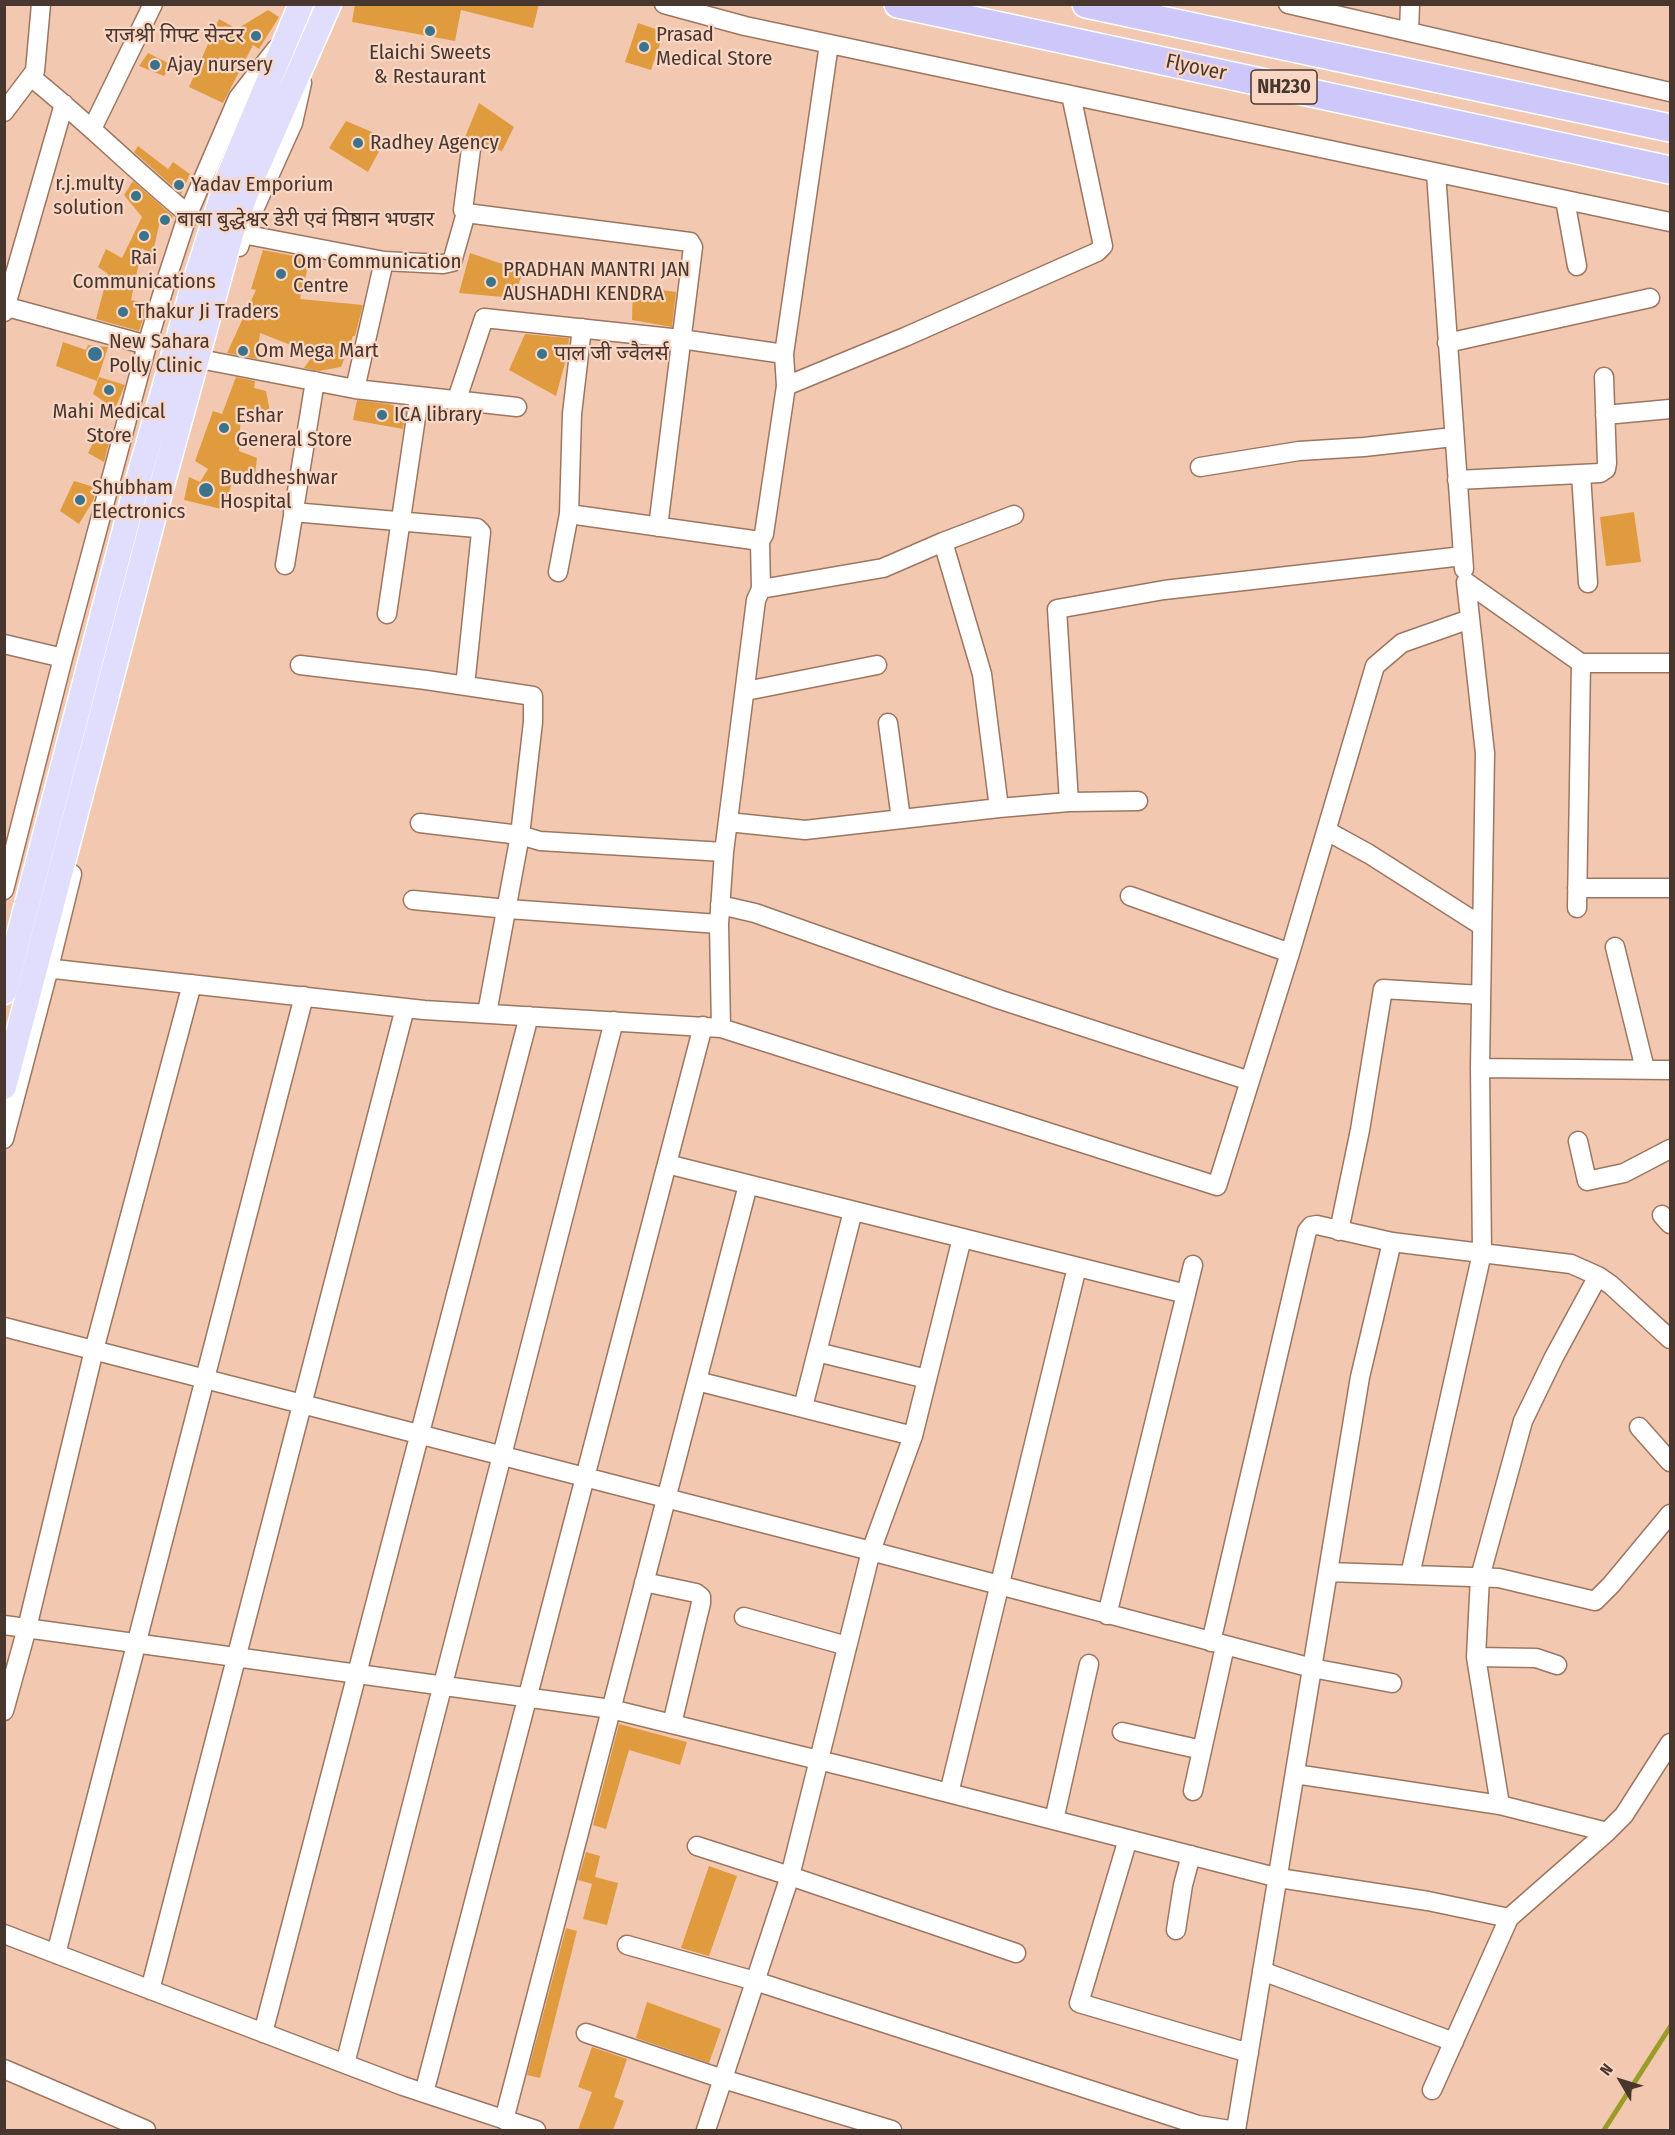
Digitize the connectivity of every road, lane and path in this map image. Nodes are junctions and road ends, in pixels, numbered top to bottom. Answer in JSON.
{"nodes":[{"id":1,"x":41,"y":4,"type":"edge"},
{"id":2,"x":153,"y":4,"type":"edge"},
{"id":3,"x":301,"y":4,"type":"edge"},
{"id":4,"x":329,"y":4,"type":"edge"},
{"id":5,"x":664,"y":4,"type":"edge"},
{"id":6,"x":898,"y":4,"type":"edge"},
{"id":7,"x":1086,"y":4,"type":"edge"},
{"id":8,"x":1288,"y":4,"type":"edge"},
{"id":9,"x":1410,"y":4,"type":"edge"},
{"id":10,"x":290,"y":31,"type":"junction"},
{"id":11,"x":1409,"y":32,"type":"junction"},
{"id":12,"x":829,"y":44,"type":"junction"},
{"id":13,"x":31,"y":77,"type":"junction"},
{"id":14,"x":1671,"y":92,"type":"edge"},
{"id":15,"x":1071,"y":95,"type":"junction"},
{"id":16,"x":64,"y":104,"type":"junction"},
{"id":17,"x":4,"y":112,"type":"edge"},
{"id":18,"x":1671,"y":128,"type":"edge"},
{"id":19,"x":92,"y":129,"type":"junction"},
{"id":20,"x":471,"y":149,"type":"dead end"},
{"id":21,"x":1671,"y":170,"type":"edge"},
{"id":22,"x":1436,"y":173,"type":"junction"},
{"id":23,"x":1565,"y":200,"type":"junction"},
{"id":24,"x":466,"y":213,"type":"junction"},
{"id":25,"x":188,"y":214,"type":"junction"},
{"id":26,"x":1671,"y":222,"type":"edge"},
{"id":27,"x":237,"y":233,"type":"junction"},
{"id":28,"x":384,"y":261,"type":"junction"},
{"id":29,"x":1577,"y":266,"type":"dead end"},
{"id":30,"x":1650,"y":298,"type":"dead end"},
{"id":31,"x":5,"y":308,"type":"edge"},
{"id":32,"x":582,"y":328,"type":"junction"},
{"id":33,"x":681,"y":339,"type":"junction"},
{"id":34,"x":1447,"y":343,"type":"junction"},
{"id":35,"x":147,"y":345,"type":"junction"},
{"id":36,"x":784,"y":354,"type":"junction"},
{"id":37,"x":204,"y":360,"type":"junction"},
{"id":38,"x":1604,"y":377,"type":"dead end"},
{"id":39,"x":315,"y":381,"type":"junction"},
{"id":40,"x":786,"y":386,"type":"junction"},
{"id":41,"x":355,"y":389,"type":"junction"},
{"id":42,"x":419,"y":397,"type":"junction"},
{"id":43,"x":456,"y":402,"type":"junction"},
{"id":44,"x":517,"y":407,"type":"dead end"},
{"id":45,"x":1671,"y":409,"type":"edge"},
{"id":46,"x":1605,"y":415,"type":"junction"},
{"id":47,"x":1454,"y":437,"type":"junction"},
{"id":48,"x":1200,"y":467,"type":"dead end"},
{"id":49,"x":1581,"y":474,"type":"junction"},
{"id":50,"x":1457,"y":480,"type":"junction"},
{"id":51,"x":293,"y":512,"type":"junction"},
{"id":52,"x":569,"y":514,"type":"junction"},
{"id":53,"x":1014,"y":515,"type":"dead end"},
{"id":54,"x":402,"y":520,"type":"junction"},
{"id":55,"x":658,"y":527,"type":"junction"},
{"id":56,"x":760,"y":541,"type":"junction"},
{"id":57,"x":943,"y":542,"type":"junction"},
{"id":58,"x":1463,"y":556,"type":"junction"},
{"id":59,"x":285,"y":565,"type":"dead end"},
{"id":60,"x":558,"y":572,"type":"dead end"},
{"id":61,"x":1466,"y":582,"type":"junction"},
{"id":62,"x":1587,"y":583,"type":"dead end"},
{"id":63,"x":761,"y":589,"type":"junction"},
{"id":64,"x":387,"y":614,"type":"dead end"},
{"id":65,"x":1470,"y":619,"type":"junction"},
{"id":66,"x":4,"y":644,"type":"edge"},
{"id":67,"x":63,"y":658,"type":"junction"},
{"id":68,"x":1581,"y":663,"type":"junction"},
{"id":69,"x":1671,"y":663,"type":"edge"},
{"id":70,"x":300,"y":665,"type":"dead end"},
{"id":71,"x":877,"y":665,"type":"dead end"},
{"id":72,"x":465,"y":686,"type":"junction"},
{"id":73,"x":746,"y":691,"type":"junction"},
{"id":74,"x":888,"y":723,"type":"dead end"},
{"id":75,"x":1138,"y":801,"type":"dead end"},
{"id":76,"x":1069,"y":802,"type":"junction"},
{"id":77,"x":999,"y":808,"type":"junction"},
{"id":78,"x":901,"y":819,"type":"junction"},
{"id":79,"x":728,"y":822,"type":"junction"},
{"id":80,"x":420,"y":823,"type":"dead end"},
{"id":81,"x":1327,"y":831,"type":"junction"},
{"id":82,"x":520,"y":835,"type":"junction"},
{"id":83,"x":724,"y":852,"type":"junction"},
{"id":84,"x":1577,"y":888,"type":"junction"},
{"id":85,"x":1671,"y":888,"type":"edge"},
{"id":86,"x":4,"y":890,"type":"edge"},
{"id":87,"x":1130,"y":896,"type":"dead end"},
{"id":88,"x":413,"y":900,"type":"dead end"},
{"id":89,"x":720,"y":905,"type":"junction"},
{"id":90,"x":508,"y":909,"type":"junction"},
{"id":91,"x":1577,"y":909,"type":"dead end"},
{"id":92,"x":719,"y":924,"type":"junction"},
{"id":93,"x":1482,"y":926,"type":"junction"},
{"id":94,"x":12,"y":936,"type":"edge"},
{"id":95,"x":1615,"y":948,"type":"dead end"},
{"id":96,"x":1290,"y":953,"type":"junction"},
{"id":97,"x":43,"y":968,"type":"junction"},
{"id":98,"x":192,"y":984,"type":"junction"},
{"id":99,"x":4,"y":993,"type":"edge"},
{"id":100,"x":1481,"y":995,"type":"junction"},
{"id":101,"x":304,"y":996,"type":"junction"},
{"id":102,"x":405,"y":1008,"type":"junction"},
{"id":103,"x":487,"y":1013,"type":"junction"},
{"id":104,"x":529,"y":1016,"type":"junction"},
{"id":105,"x":614,"y":1021,"type":"junction"},
{"id":106,"x":712,"y":1027,"type":"junction"},
{"id":107,"x":1480,"y":1068,"type":"junction"},
{"id":108,"x":1645,"y":1069,"type":"junction"},
{"id":109,"x":1671,"y":1070,"type":"edge"},
{"id":110,"x":1250,"y":1081,"type":"junction"},
{"id":111,"x":4,"y":1088,"type":"edge"},
{"id":112,"x":4,"y":1139,"type":"edge"},
{"id":113,"x":1578,"y":1141,"type":"dead end"},
{"id":114,"x":1671,"y":1149,"type":"edge"},
{"id":115,"x":667,"y":1164,"type":"junction"},
{"id":116,"x":748,"y":1185,"type":"junction"},
{"id":117,"x":853,"y":1211,"type":"junction"},
{"id":118,"x":1339,"y":1231,"type":"junction"},
{"id":119,"x":962,"y":1238,"type":"junction"},
{"id":120,"x":1392,"y":1242,"type":"junction"},
{"id":121,"x":1482,"y":1253,"type":"junction"},
{"id":122,"x":1193,"y":1265,"type":"dead end"},
{"id":123,"x":1077,"y":1267,"type":"junction"},
{"id":124,"x":1598,"y":1276,"type":"junction"},
{"id":125,"x":1186,"y":1294,"type":"junction"},
{"id":126,"x":4,"y":1327,"type":"edge"},
{"id":127,"x":1671,"y":1339,"type":"edge"},
{"id":128,"x":94,"y":1350,"type":"junction"},
{"id":129,"x":817,"y":1352,"type":"junction"},
{"id":130,"x":205,"y":1378,"type":"junction"},
{"id":131,"x":927,"y":1379,"type":"junction"},
{"id":132,"x":697,"y":1381,"type":"junction"},
{"id":133,"x":302,"y":1404,"type":"junction"},
{"id":134,"x":803,"y":1407,"type":"junction"},
{"id":135,"x":1639,"y":1428,"type":"dead end"},
{"id":136,"x":420,"y":1435,"type":"junction"},
{"id":137,"x":913,"y":1436,"type":"junction"},
{"id":138,"x":502,"y":1456,"type":"junction"},
{"id":139,"x":1671,"y":1462,"type":"edge"},
{"id":140,"x":585,"y":1478,"type":"junction"},
{"id":141,"x":666,"y":1499,"type":"junction"},
{"id":142,"x":1671,"y":1514,"type":"edge"},
{"id":143,"x":871,"y":1551,"type":"junction"},
{"id":144,"x":1328,"y":1572,"type":"junction"},
{"id":145,"x":1410,"y":1575,"type":"junction"},
{"id":146,"x":1480,"y":1577,"type":"junction"},
{"id":147,"x":644,"y":1582,"type":"junction"},
{"id":148,"x":999,"y":1586,"type":"junction"},
{"id":149,"x":1107,"y":1615,"type":"junction"},
{"id":150,"x":744,"y":1617,"type":"dead end"},
{"id":151,"x":4,"y":1625,"type":"edge"},
{"id":152,"x":27,"y":1628,"type":"junction"},
{"id":153,"x":137,"y":1643,"type":"junction"},
{"id":154,"x":1218,"y":1644,"type":"junction"},
{"id":155,"x":847,"y":1646,"type":"junction"},
{"id":156,"x":237,"y":1657,"type":"junction"},
{"id":157,"x":1476,"y":1657,"type":"junction"},
{"id":158,"x":1089,"y":1664,"type":"dead end"},
{"id":159,"x":1557,"y":1665,"type":"dead end"},
{"id":160,"x":1312,"y":1668,"type":"junction"},
{"id":161,"x":357,"y":1674,"type":"junction"},
{"id":162,"x":1392,"y":1683,"type":"dead end"},
{"id":163,"x":443,"y":1685,"type":"junction"},
{"id":164,"x":528,"y":1697,"type":"junction"},
{"id":165,"x":611,"y":1708,"type":"junction"},
{"id":166,"x":4,"y":1711,"type":"edge"},
{"id":167,"x":672,"y":1724,"type":"junction"},
{"id":168,"x":1122,"y":1732,"type":"dead end"},
{"id":169,"x":1671,"y":1743,"type":"edge"},
{"id":170,"x":1202,"y":1750,"type":"junction"},
{"id":171,"x":818,"y":1761,"type":"junction"},
{"id":172,"x":1295,"y":1774,"type":"junction"},
{"id":173,"x":1193,"y":1791,"type":"dead end"},
{"id":174,"x":949,"y":1793,"type":"junction"},
{"id":175,"x":1500,"y":1805,"type":"junction"},
{"id":176,"x":1054,"y":1820,"type":"junction"},
{"id":177,"x":1608,"y":1832,"type":"junction"},
{"id":178,"x":1128,"y":1839,"type":"junction"},
{"id":179,"x":697,"y":1846,"type":"dead end"},
{"id":180,"x":1191,"y":1855,"type":"junction"},
{"id":181,"x":790,"y":1876,"type":"junction"},
{"id":182,"x":1279,"y":1878,"type":"junction"},
{"id":183,"x":1509,"y":1918,"type":"junction"},
{"id":184,"x":1176,"y":1930,"type":"dead end"},
{"id":185,"x":4,"y":1934,"type":"edge"},
{"id":186,"x":627,"y":1945,"type":"dead end"},
{"id":187,"x":1016,"y":1953,"type":"dead end"},
{"id":188,"x":56,"y":1954,"type":"junction"},
{"id":189,"x":1262,"y":1971,"type":"junction"},
{"id":190,"x":755,"y":1980,"type":"junction"},
{"id":191,"x":150,"y":1990,"type":"junction"},
{"id":192,"x":263,"y":2032,"type":"junction"},
{"id":193,"x":586,"y":2033,"type":"dead end"},
{"id":194,"x":1454,"y":2042,"type":"junction"},
{"id":195,"x":1249,"y":2053,"type":"junction"},
{"id":196,"x":345,"y":2064,"type":"junction"},
{"id":197,"x":4,"y":2069,"type":"edge"},
{"id":198,"x":723,"y":2079,"type":"junction"},
{"id":199,"x":1432,"y":2090,"type":"dead end"},
{"id":200,"x":424,"y":2093,"type":"junction"},
{"id":201,"x":504,"y":2120,"type":"junction"},
{"id":202,"x":146,"y":2130,"type":"edge"},
{"id":203,"x":536,"y":2130,"type":"edge"},
{"id":204,"x":706,"y":2130,"type":"edge"},
{"id":205,"x":892,"y":2130,"type":"edge"},
{"id":206,"x":1230,"y":2130,"type":"edge"},
{"id":207,"x":1236,"y":2130,"type":"edge"}],
"edges":[{"from":1,"to":13,"type":"street"},
{"from":2,"to":19,"type":"street"},
{"from":3,"to":10,"type":"main road"},
{"from":4,"to":27,"type":"main road"},
{"from":5,"to":12,"type":"street"},
{"from":6,"to":21,"type":"highway","name":"Flyover","number":"NH230"},
{"from":7,"to":18,"type":"highway","name":"Flyover","number":"NH230"},
{"from":8,"to":11,"type":"street"},
{"from":9,"to":11,"type":"street"},
{"from":10,"to":25,"type":"street"},
{"from":10,"to":94,"type":"main road"},
{"from":11,"to":14,"type":"street"},
{"from":12,"to":15,"type":"street"},
{"from":12,"to":36,"type":"street"},
{"from":13,"to":16,"type":"street"},
{"from":13,"to":17,"type":"street"},
{"from":15,"to":22,"type":"street"},
{"from":15,"to":40,"type":"street"},
{"from":16,"to":19,"type":"street"},
{"from":16,"to":31,"type":"street"},
{"from":19,"to":25,"type":"street"},
{"from":20,"to":24,"type":"street"},
{"from":22,"to":23,"type":"street"},
{"from":22,"to":34,"type":"street"},
{"from":23,"to":26,"type":"street"},
{"from":23,"to":29,"type":"street"},
{"from":24,"to":28,"type":"street"},
{"from":24,"to":33,"type":"street"},
{"from":25,"to":35,"type":"street"},
{"from":27,"to":28,"type":"street"},
{"from":27,"to":37,"type":"street"},
{"from":27,"to":97,"type":"main road"},
{"from":28,"to":41,"type":"street"},
{"from":30,"to":34,"type":"street"},
{"from":31,"to":35,"type":"street"},
{"from":32,"to":33,"type":"street"},
{"from":32,"to":43,"type":"street"},
{"from":32,"to":52,"type":"street"},
{"from":33,"to":36,"type":"street"},
{"from":33,"to":55,"type":"street"},
{"from":34,"to":47,"type":"street"},
{"from":35,"to":67,"type":"street"},
{"from":36,"to":40,"type":"street"},
{"from":37,"to":39,"type":"street"},
{"from":37,"to":97,"type":"street"},
{"from":38,"to":46,"type":"street"},
{"from":39,"to":41,"type":"street"},
{"from":39,"to":51,"type":"street"},
{"from":40,"to":56,"type":"street"},
{"from":41,"to":42,"type":"street"},
{"from":42,"to":43,"type":"street"},
{"from":42,"to":54,"type":"street"},
{"from":43,"to":44,"type":"street"},
{"from":45,"to":46,"type":"street"},
{"from":46,"to":49,"type":"street"},
{"from":47,"to":48,"type":"street"},
{"from":47,"to":50,"type":"street"},
{"from":49,"to":50,"type":"street"},
{"from":49,"to":62,"type":"street"},
{"from":50,"to":58,"type":"street"},
{"from":51,"to":54,"type":"street"},
{"from":51,"to":59,"type":"street"},
{"from":52,"to":55,"type":"street"},
{"from":52,"to":60,"type":"street"},
{"from":53,"to":57,"type":"street"},
{"from":54,"to":64,"type":"street"},
{"from":54,"to":72,"type":"street"},
{"from":55,"to":56,"type":"street"},
{"from":56,"to":63,"type":"street"},
{"from":57,"to":63,"type":"street"},
{"from":57,"to":77,"type":"street"},
{"from":58,"to":61,"type":"street"},
{"from":58,"to":76,"type":"street"},
{"from":61,"to":65,"type":"street"},
{"from":61,"to":68,"type":"street"},
{"from":63,"to":73,"type":"street"},
{"from":65,"to":81,"type":"street"},
{"from":65,"to":93,"type":"street"},
{"from":66,"to":67,"type":"street"},
{"from":67,"to":86,"type":"street"},
{"from":68,"to":69,"type":"street"},
{"from":68,"to":84,"type":"street"},
{"from":70,"to":72,"type":"street"},
{"from":71,"to":73,"type":"street"},
{"from":72,"to":82,"type":"street"},
{"from":73,"to":79,"type":"street"},
{"from":74,"to":78,"type":"street"},
{"from":75,"to":76,"type":"street"},
{"from":76,"to":77,"type":"street"},
{"from":77,"to":78,"type":"street"},
{"from":78,"to":79,"type":"street"},
{"from":79,"to":83,"type":"street"},
{"from":80,"to":82,"type":"street"},
{"from":81,"to":93,"type":"street"},
{"from":81,"to":96,"type":"street"},
{"from":82,"to":83,"type":"street"},
{"from":82,"to":90,"type":"street"},
{"from":83,"to":89,"type":"street"},
{"from":84,"to":85,"type":"street"},
{"from":84,"to":91,"type":"street"},
{"from":87,"to":96,"type":"street"},
{"from":88,"to":90,"type":"street"},
{"from":89,"to":92,"type":"street"},
{"from":89,"to":110,"type":"street"},
{"from":90,"to":92,"type":"street"},
{"from":90,"to":103,"type":"street"},
{"from":92,"to":106,"type":"street"},
{"from":93,"to":100,"type":"street"},
{"from":94,"to":99,"type":"main road"},
{"from":95,"to":108,"type":"street"},
{"from":96,"to":110,"type":"street"},
{"from":97,"to":98,"type":"street"},
{"from":97,"to":111,"type":"main road"},
{"from":97,"to":112,"type":"street"},
{"from":98,"to":101,"type":"street"},
{"from":98,"to":128,"type":"street"},
{"from":100,"to":107,"type":"street"},
{"from":100,"to":118,"type":"street"},
{"from":101,"to":102,"type":"street"},
{"from":101,"to":130,"type":"street"},
{"from":102,"to":103,"type":"street"},
{"from":102,"to":133,"type":"street"},
{"from":103,"to":104,"type":"street"},
{"from":104,"to":105,"type":"street"},
{"from":104,"to":136,"type":"street"},
{"from":105,"to":106,"type":"street"},
{"from":105,"to":138,"type":"street"},
{"from":106,"to":110,"type":"street"},
{"from":106,"to":115,"type":"street"},
{"from":107,"to":108,"type":"street"},
{"from":107,"to":121,"type":"street"},
{"from":108,"to":109,"type":"street"},
{"from":113,"to":114,"type":"street"},
{"from":115,"to":116,"type":"street"},
{"from":115,"to":140,"type":"street"},
{"from":116,"to":117,"type":"street"},
{"from":116,"to":132,"type":"street"},
{"from":117,"to":119,"type":"street"},
{"from":117,"to":129,"type":"street"},
{"from":118,"to":120,"type":"street"},
{"from":118,"to":154,"type":"street"},
{"from":119,"to":123,"type":"street"},
{"from":119,"to":131,"type":"street"},
{"from":120,"to":121,"type":"street"},
{"from":120,"to":144,"type":"street"},
{"from":121,"to":124,"type":"street"},
{"from":121,"to":145,"type":"street"},
{"from":122,"to":125,"type":"street"},
{"from":123,"to":125,"type":"street"},
{"from":123,"to":148,"type":"street"},
{"from":124,"to":127,"type":"street"},
{"from":124,"to":146,"type":"street"},
{"from":125,"to":149,"type":"street"},
{"from":126,"to":128,"type":"street"},
{"from":128,"to":130,"type":"street"},
{"from":128,"to":152,"type":"street"},
{"from":129,"to":131,"type":"street"},
{"from":129,"to":134,"type":"street"},
{"from":130,"to":133,"type":"street"},
{"from":130,"to":153,"type":"street"},
{"from":131,"to":137,"type":"street"},
{"from":132,"to":134,"type":"street"},
{"from":132,"to":141,"type":"street"},
{"from":133,"to":136,"type":"street"},
{"from":133,"to":156,"type":"street"},
{"from":134,"to":137,"type":"street"},
{"from":135,"to":139,"type":"street"},
{"from":136,"to":138,"type":"street"},
{"from":136,"to":161,"type":"street"},
{"from":137,"to":143,"type":"street"},
{"from":138,"to":140,"type":"street"},
{"from":138,"to":163,"type":"street"},
{"from":140,"to":141,"type":"street"},
{"from":140,"to":164,"type":"street"},
{"from":141,"to":143,"type":"street"},
{"from":141,"to":147,"type":"street"},
{"from":142,"to":146,"type":"street"},
{"from":143,"to":148,"type":"street"},
{"from":143,"to":155,"type":"street"},
{"from":144,"to":145,"type":"street"},
{"from":144,"to":160,"type":"street"},
{"from":145,"to":146,"type":"street"},
{"from":146,"to":157,"type":"street"},
{"from":147,"to":165,"type":"street"},
{"from":147,"to":167,"type":"street"},
{"from":148,"to":149,"type":"street"},
{"from":148,"to":174,"type":"street"},
{"from":149,"to":154,"type":"street"},
{"from":150,"to":155,"type":"street"},
{"from":151,"to":152,"type":"street"},
{"from":152,"to":153,"type":"street"},
{"from":152,"to":166,"type":"street"},
{"from":153,"to":156,"type":"street"},
{"from":153,"to":188,"type":"street"},
{"from":154,"to":160,"type":"street"},
{"from":154,"to":170,"type":"street"},
{"from":155,"to":171,"type":"street"},
{"from":156,"to":161,"type":"street"},
{"from":156,"to":191,"type":"street"},
{"from":157,"to":159,"type":"street"},
{"from":157,"to":175,"type":"street"},
{"from":158,"to":176,"type":"street"},
{"from":160,"to":162,"type":"street"},
{"from":160,"to":172,"type":"street"},
{"from":161,"to":163,"type":"street"},
{"from":161,"to":192,"type":"street"},
{"from":163,"to":164,"type":"street"},
{"from":163,"to":196,"type":"street"},
{"from":164,"to":165,"type":"street"},
{"from":164,"to":200,"type":"street"},
{"from":165,"to":167,"type":"street"},
{"from":165,"to":201,"type":"street"},
{"from":167,"to":171,"type":"street"},
{"from":168,"to":170,"type":"street"},
{"from":169,"to":177,"type":"street"},
{"from":170,"to":173,"type":"street"},
{"from":171,"to":174,"type":"street"},
{"from":171,"to":181,"type":"street"},
{"from":172,"to":175,"type":"street"},
{"from":172,"to":182,"type":"street"},
{"from":174,"to":176,"type":"street"},
{"from":175,"to":177,"type":"street"},
{"from":176,"to":178,"type":"street"},
{"from":177,"to":183,"type":"street"},
{"from":178,"to":180,"type":"street"},
{"from":178,"to":195,"type":"street"},
{"from":179,"to":181,"type":"street"},
{"from":180,"to":182,"type":"street"},
{"from":180,"to":184,"type":"street"},
{"from":181,"to":187,"type":"street"},
{"from":181,"to":190,"type":"street"},
{"from":182,"to":183,"type":"street"},
{"from":182,"to":189,"type":"street"},
{"from":183,"to":194,"type":"street"},
{"from":185,"to":188,"type":"street"},
{"from":186,"to":190,"type":"street"},
{"from":188,"to":191,"type":"street"},
{"from":189,"to":194,"type":"street"},
{"from":189,"to":195,"type":"street"},
{"from":190,"to":198,"type":"street"},
{"from":190,"to":206,"type":"street"},
{"from":191,"to":192,"type":"street"},
{"from":192,"to":196,"type":"street"},
{"from":193,"to":198,"type":"street"},
{"from":194,"to":199,"type":"street"},
{"from":195,"to":207,"type":"street"},
{"from":196,"to":200,"type":"street"},
{"from":197,"to":202,"type":"street"},
{"from":198,"to":204,"type":"street"},
{"from":198,"to":205,"type":"street"},
{"from":200,"to":201,"type":"street"},
{"from":201,"to":203,"type":"street"}]}
